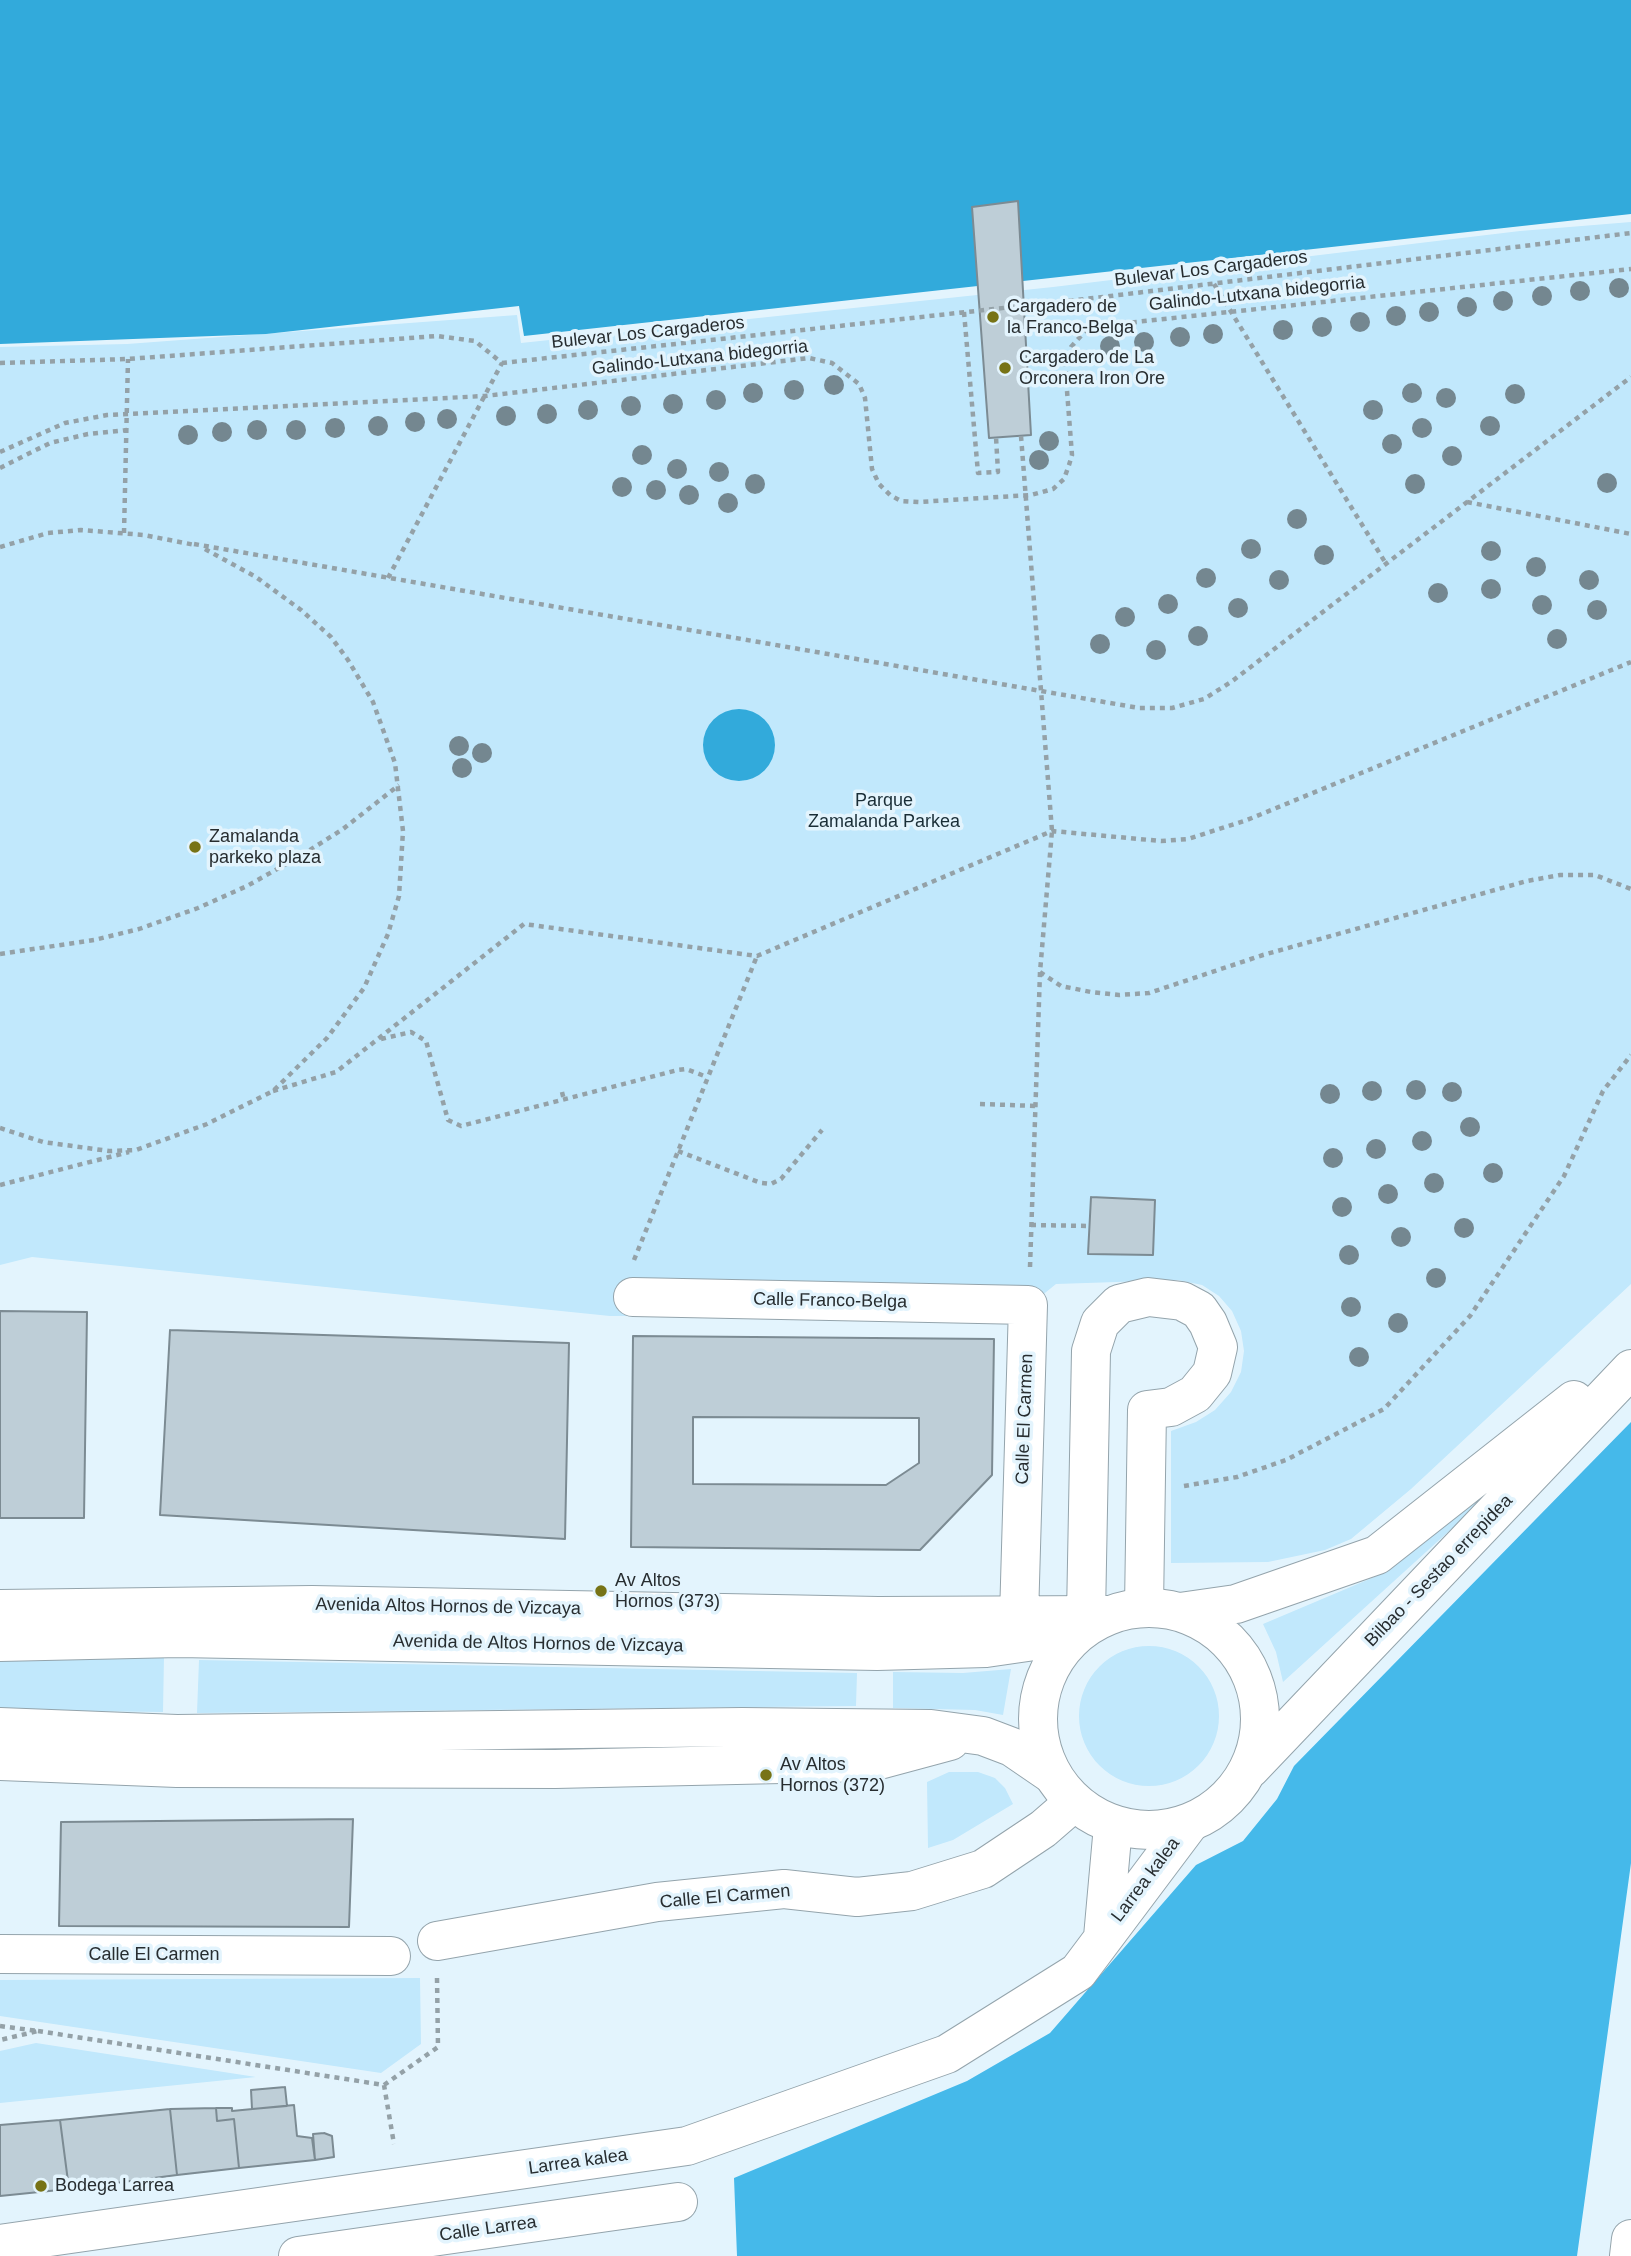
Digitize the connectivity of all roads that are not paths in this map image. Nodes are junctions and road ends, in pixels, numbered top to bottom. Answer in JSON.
{"nodes":[{"id":1,"x":633,"y":1297,"type":"road end"},
{"id":2,"x":1028,"y":1305,"type":"joint"},
{"id":3,"x":1631,"y":1356,"type":"edge"},
{"id":4,"x":1631,"y":1369,"type":"edge"},
{"id":5,"x":0,"y":1609,"type":"edge"},
{"id":6,"x":1162,"y":1609,"type":"junction"},
{"id":7,"x":1019,"y":1617,"type":"junction"},
{"id":8,"x":1089,"y":1622,"type":"junction"},
{"id":9,"x":0,"y":1642,"type":"edge"},
{"id":10,"x":0,"y":1727,"type":"edge"},
{"id":11,"x":983,"y":1736,"type":"junction"},
{"id":12,"x":0,"y":1761,"type":"edge"},
{"id":13,"x":1050,"y":1773,"type":"junction"},
{"id":14,"x":1246,"y":1773,"type":"junction"},
{"id":15,"x":1073,"y":1802,"type":"junction"},
{"id":16,"x":1189,"y":1824,"type":"junction"},
{"id":17,"x":1113,"y":1826,"type":"junction"},
{"id":18,"x":1103,"y":1937,"type":"junction"},
{"id":19,"x":437,"y":1941,"type":"road end"},
{"id":20,"x":0,"y":1954,"type":"edge"},
{"id":21,"x":391,"y":1956,"type":"dead end"},
{"id":22,"x":678,"y":2202,"type":"dead end"},
{"id":23,"x":1631,"y":2239,"type":"edge"},
{"id":24,"x":0,"y":2244,"type":"edge"},
{"id":25,"x":298,"y":2256,"type":"edge"},
{"id":26,"x":1629,"y":2256,"type":"edge"}],
"edges":[{"from":1,"to":2,"type":"main road","name":"Calle Franco-Belga"},
{"from":2,"to":7,"type":"main road","name":"Calle El Carmen"},
{"from":3,"to":6,"type":"main road","name":"Bilbao - Sestao errepidea"},
{"from":4,"to":14,"type":"main road","name":"Bilbao - Sestao errepidea"},
{"from":5,"to":7,"type":"main road","name":"Avenida Altos Hornos de Vizcaya"},
{"from":6,"to":8,"type":"main road"},
{"from":6,"to":8,"type":"main road"},
{"from":6,"to":14,"type":"main road"},
{"from":7,"to":8,"type":"main road","name":"Avenida Altos Hornos de Vizcaya"},
{"from":8,"to":9,"type":"main road","name":"Avenida de Altos Hornos de Vizcaya"},
{"from":8,"to":13,"type":"main road"},
{"from":10,"to":11,"type":"main road"},
{"from":11,"to":12,"type":"main road"},
{"from":11,"to":13,"type":"main road"},
{"from":13,"to":15,"type":"main road"},
{"from":14,"to":16,"type":"main road"},
{"from":15,"to":17,"type":"main road"},
{"from":15,"to":19,"type":"main road","name":"Calle El Carmen"},
{"from":16,"to":17,"type":"main road"},
{"from":16,"to":18,"type":"main road","name":"Larrea kalea"},
{"from":17,"to":18,"type":"main road","name":"Larrea kalea"},
{"from":18,"to":24,"type":"main road","name":"Larrea kalea"},
{"from":20,"to":21,"type":"main road","name":"Calle El Carmen"},
{"from":22,"to":25,"type":"main road","name":"Calle Larrea"},
{"from":23,"to":26,"type":"main road"}]}
